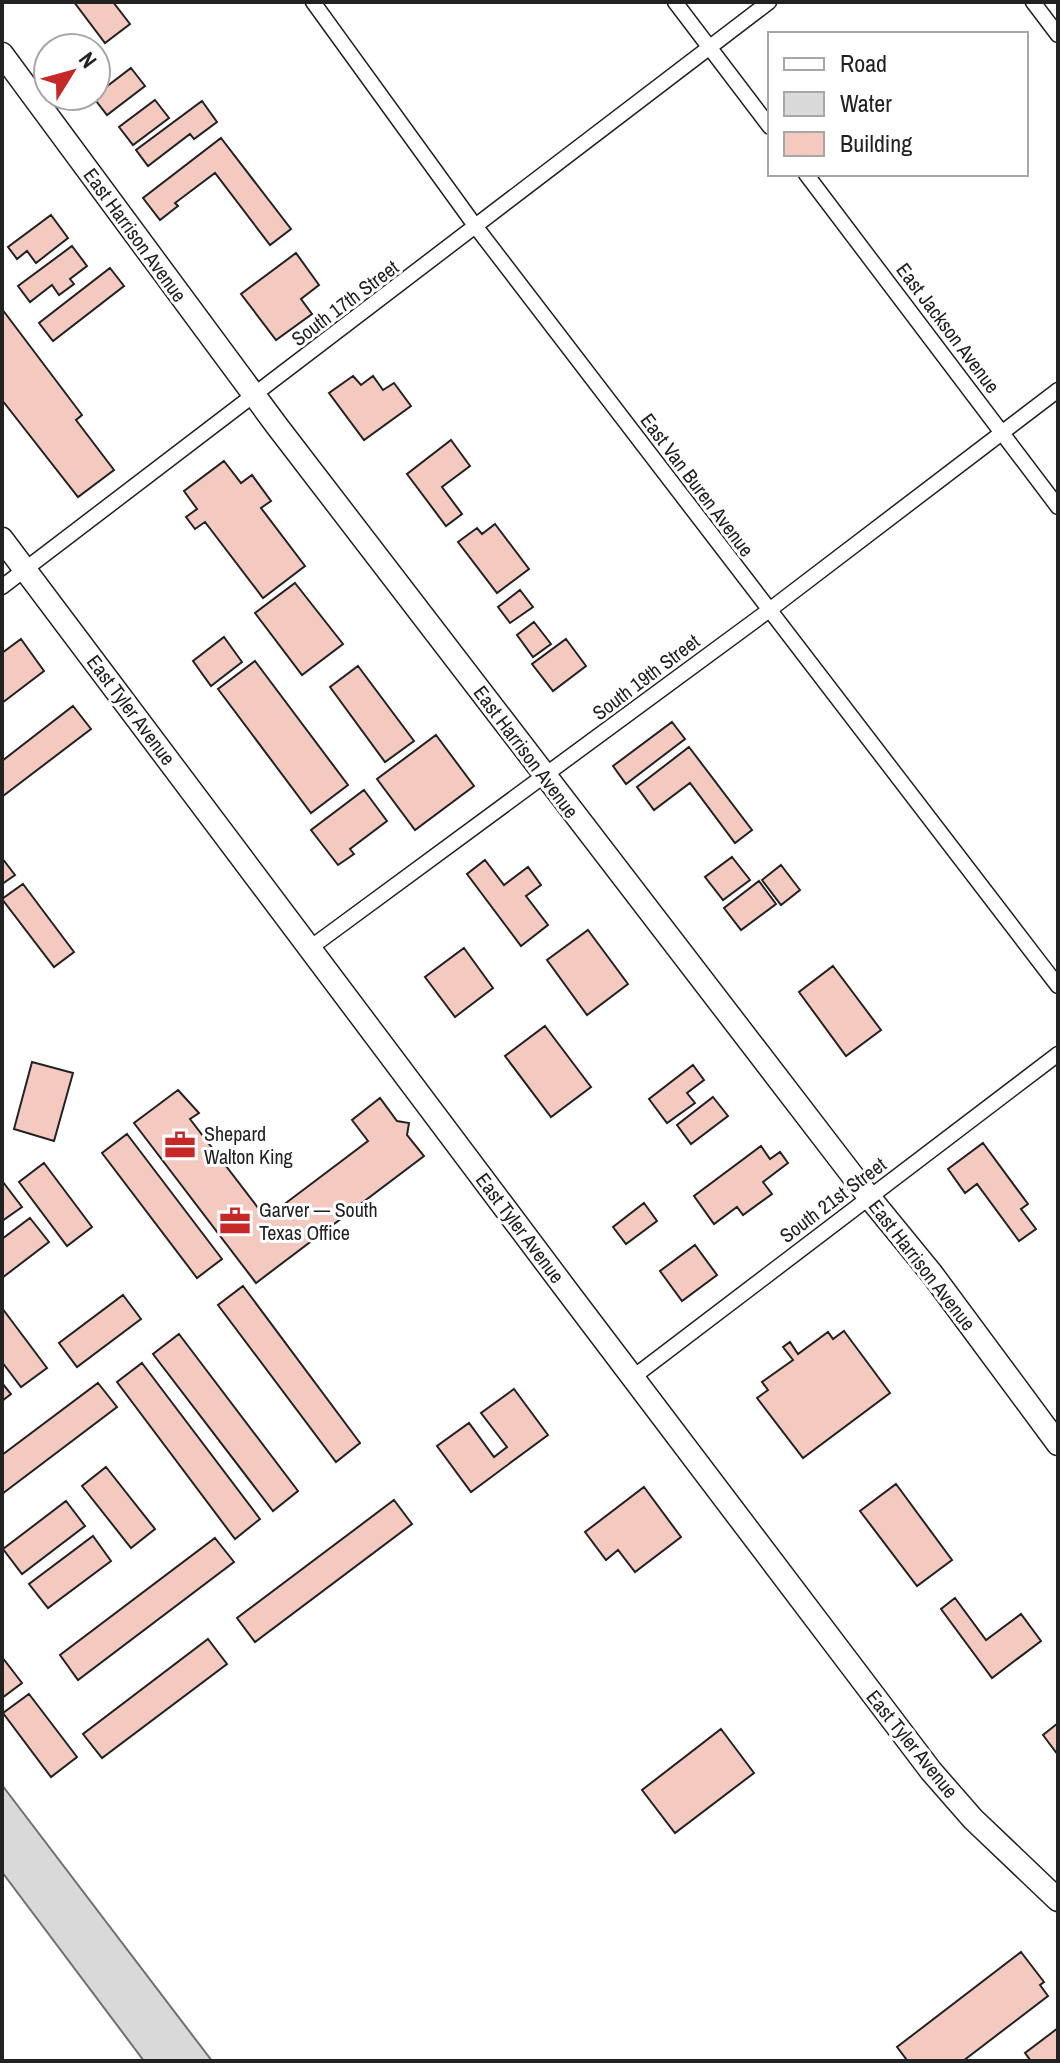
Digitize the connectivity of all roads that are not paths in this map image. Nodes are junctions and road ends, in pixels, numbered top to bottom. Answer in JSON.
{"nodes":[{"id":1,"x":313,"y":2,"type":"edge"},
{"id":2,"x":675,"y":2,"type":"edge"},
{"id":3,"x":769,"y":2,"type":"edge"},
{"id":4,"x":1033,"y":2,"type":"edge"},
{"id":5,"x":1058,"y":35,"type":"edge"},
{"id":6,"x":710,"y":49,"type":"junction"},
{"id":7,"x":2,"y":54,"type":"edge"},
{"id":8,"x":768,"y":124,"type":"edge"},
{"id":9,"x":808,"y":176,"type":"edge"},
{"id":10,"x":476,"y":227,"type":"junction"},
{"id":11,"x":1058,"y":390,"type":"edge"},
{"id":12,"x":255,"y":397,"type":"junction"},
{"id":13,"x":1002,"y":432,"type":"junction"},
{"id":14,"x":1058,"y":507,"type":"edge"},
{"id":15,"x":2,"y":539,"type":"edge"},
{"id":16,"x":26,"y":570,"type":"junction"},
{"id":17,"x":2,"y":587,"type":"edge"},
{"id":18,"x":768,"y":611,"type":"junction"},
{"id":19,"x":544,"y":777,"type":"junction"},
{"id":20,"x":310,"y":948,"type":"junction"},
{"id":21,"x":1058,"y":986,"type":"edge"},
{"id":22,"x":1058,"y":1054,"type":"edge"},
{"id":23,"x":869,"y":1197,"type":"junction"},
{"id":24,"x":632,"y":1378,"type":"junction"},
{"id":25,"x":1058,"y":1444,"type":"edge"},
{"id":26,"x":1058,"y":1900,"type":"edge"}],
"edges":[{"from":1,"to":10,"type":"street","name":"East Van Buren Avenue"},
{"from":2,"to":6,"type":"street"},
{"from":3,"to":6,"type":"street","name":"South 17th Street"},
{"from":4,"to":5,"type":"street"},
{"from":6,"to":8,"type":"street"},
{"from":6,"to":10,"type":"street","name":"South 17th Street"},
{"from":7,"to":12,"type":"main road","name":"East Harrison Avenue"},
{"from":9,"to":13,"type":"street","name":"East Jackson Avenue"},
{"from":10,"to":12,"type":"street","name":"South 17th Street"},
{"from":10,"to":18,"type":"street","name":"East Van Buren Avenue"},
{"from":11,"to":13,"type":"street","name":"South 19th Street"},
{"from":12,"to":16,"type":"street","name":"South 17th Street"},
{"from":12,"to":19,"type":"main road","name":"East Harrison Avenue"},
{"from":13,"to":14,"type":"street","name":"East Jackson Avenue"},
{"from":13,"to":18,"type":"street","name":"South 19th Street"},
{"from":15,"to":16,"type":"main road","name":"East Tyler Avenue"},
{"from":16,"to":17,"type":"street","name":"South 17th Street"},
{"from":16,"to":20,"type":"main road","name":"East Tyler Avenue"},
{"from":18,"to":19,"type":"street","name":"South 19th Street"},
{"from":18,"to":21,"type":"street","name":"East Van Buren Avenue"},
{"from":19,"to":20,"type":"street","name":"South 19th Street"},
{"from":19,"to":23,"type":"main road","name":"East Harrison Avenue"},
{"from":20,"to":24,"type":"main road","name":"East Tyler Avenue"},
{"from":22,"to":23,"type":"street","name":"South 21st Street"},
{"from":23,"to":24,"type":"street","name":"South 21st Street"},
{"from":23,"to":25,"type":"main road","name":"East Harrison Avenue"},
{"from":24,"to":26,"type":"main road","name":"East Tyler Avenue"}]}
